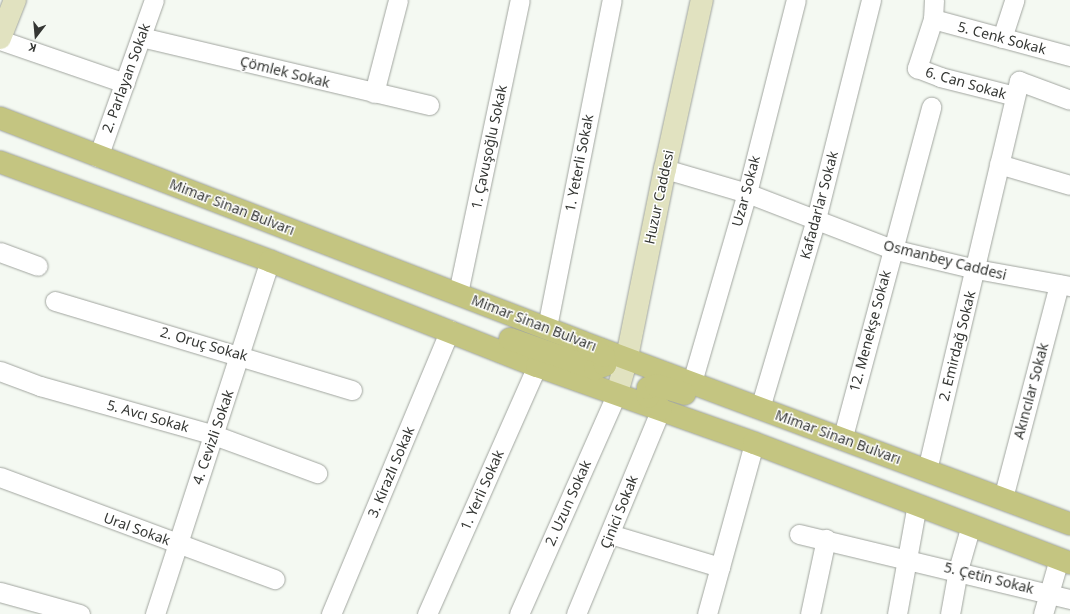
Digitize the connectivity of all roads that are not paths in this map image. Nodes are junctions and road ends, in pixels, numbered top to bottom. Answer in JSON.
{"nodes":[{"id":1,"x":15,"y":0,"type":"edge"},
{"id":2,"x":154,"y":0,"type":"edge"},
{"id":3,"x":398,"y":0,"type":"edge"},
{"id":4,"x":520,"y":0,"type":"edge"},
{"id":5,"x":612,"y":0,"type":"edge"},
{"id":6,"x":702,"y":0,"type":"edge"},
{"id":7,"x":796,"y":0,"type":"edge"},
{"id":8,"x":871,"y":0,"type":"edge"},
{"id":9,"x":934,"y":0,"type":"edge"},
{"id":10,"x":1014,"y":0,"type":"edge"},
{"id":11,"x":933,"y":19,"type":"junction"},
{"id":12,"x":141,"y":36,"type":"junction"},
{"id":13,"x":1002,"y":38,"type":"junction"},
{"id":14,"x":0,"y":39,"type":"edge"},
{"id":15,"x":1070,"y":56,"type":"edge"},
{"id":16,"x":125,"y":83,"type":"junction"},
{"id":17,"x":1017,"y":89,"type":"junction"},
{"id":18,"x":374,"y":93,"type":"junction"},
{"id":19,"x":1070,"y":100,"type":"edge"},
{"id":20,"x":429,"y":106,"type":"dead end"},
{"id":21,"x":931,"y":107,"type":"dead end"},
{"id":22,"x":0,"y":118,"type":"edge"},
{"id":23,"x":98,"y":157,"type":"junction"},
{"id":24,"x":0,"y":162,"type":"edge"},
{"id":25,"x":999,"y":164,"type":"junction"},
{"id":26,"x":664,"y":169,"type":"junction"},
{"id":27,"x":1070,"y":185,"type":"edge"},
{"id":28,"x":746,"y":193,"type":"junction"},
{"id":29,"x":816,"y":219,"type":"junction"},
{"id":30,"x":892,"y":249,"type":"junction"},
{"id":31,"x":0,"y":252,"type":"edge"},
{"id":32,"x":270,"y":261,"type":"junction"},
{"id":33,"x":38,"y":266,"type":"dead end"},
{"id":34,"x":976,"y":269,"type":"junction"},
{"id":35,"x":1064,"y":285,"type":"edge"},
{"id":36,"x":458,"y":293,"type":"junction"},
{"id":37,"x":55,"y":301,"type":"dead end"},
{"id":38,"x":547,"y":327,"type":"junction"},
{"id":39,"x":450,"y":330,"type":"junction"},
{"id":40,"x":582,"y":342,"type":"junction"},
{"id":41,"x":241,"y":354,"type":"junction"},
{"id":42,"x":627,"y":358,"type":"junction"},
{"id":43,"x":537,"y":366,"type":"junction"},
{"id":44,"x":0,"y":371,"type":"edge"},
{"id":45,"x":692,"y":382,"type":"junction"},
{"id":46,"x":352,"y":390,"type":"dead end"},
{"id":47,"x":617,"y":393,"type":"junction"},
{"id":48,"x":760,"y":408,"type":"junction"},
{"id":49,"x":661,"y":409,"type":"junction"},
{"id":50,"x":788,"y":419,"type":"junction"},
{"id":51,"x":214,"y":435,"type":"junction"},
{"id":52,"x":842,"y":440,"type":"junction"},
{"id":53,"x":754,"y":443,"type":"junction"},
{"id":54,"x":927,"y":470,"type":"junction"},
{"id":55,"x":317,"y":474,"type":"dead end"},
{"id":56,"x":0,"y":477,"type":"edge"},
{"id":57,"x":1003,"y":498,"type":"junction"},
{"id":58,"x":917,"y":504,"type":"junction"},
{"id":59,"x":1070,"y":524,"type":"edge"},
{"id":60,"x":971,"y":525,"type":"junction"},
{"id":61,"x":610,"y":534,"type":"junction"},
{"id":62,"x":799,"y":534,"type":"dead end"},
{"id":63,"x":826,"y":540,"type":"junction"},
{"id":64,"x":176,"y":543,"type":"junction"},
{"id":65,"x":907,"y":558,"type":"junction"},
{"id":66,"x":1065,"y":561,"type":"edge"},
{"id":67,"x":720,"y":566,"type":"junction"},
{"id":68,"x":958,"y":570,"type":"junction"},
{"id":69,"x":275,"y":579,"type":"dead end"},
{"id":70,"x":0,"y":592,"type":"edge"},
{"id":71,"x":1049,"y":592,"type":"junction"},
{"id":72,"x":1070,"y":599,"type":"edge"},
{"id":73,"x":80,"y":614,"type":"edge"},
{"id":74,"x":155,"y":614,"type":"edge"},
{"id":75,"x":331,"y":614,"type":"edge"},
{"id":76,"x":427,"y":614,"type":"edge"},
{"id":77,"x":519,"y":614,"type":"edge"},
{"id":78,"x":576,"y":614,"type":"edge"},
{"id":79,"x":707,"y":614,"type":"edge"},
{"id":80,"x":810,"y":614,"type":"edge"},
{"id":81,"x":897,"y":614,"type":"edge"},
{"id":82,"x":950,"y":614,"type":"edge"},
{"id":83,"x":1043,"y":614,"type":"edge"}],
"edges":[{"from":1,"to":14,"type":"main road"},
{"from":2,"to":12,"type":"street","name":"2. Parlayan Sokak"},
{"from":3,"to":18,"type":"street"},
{"from":4,"to":36,"type":"street","name":"1. Çavuşoğlu Sokak"},
{"from":5,"to":38,"type":"street","name":"1. Yeterli Sokak"},
{"from":6,"to":26,"type":"main road","name":"Huzur Caddesi"},
{"from":7,"to":28,"type":"street","name":"Uzar Sokak"},
{"from":8,"to":29,"type":"street","name":"Kafadarlar Sokak"},
{"from":9,"to":11,"type":"street","name":"6. Can Sokak"},
{"from":10,"to":13,"type":"street"},
{"from":11,"to":13,"type":"street","name":"5. Cenk Sokak"},
{"from":11,"to":17,"type":"street","name":"6. Can Sokak"},
{"from":12,"to":16,"type":"street","name":"2. Parlayan Sokak"},
{"from":12,"to":18,"type":"street","name":"Çömlek Sokak"},
{"from":13,"to":15,"type":"street","name":"5. Cenk Sokak"},
{"from":14,"to":16,"type":"street"},
{"from":16,"to":23,"type":"street","name":"2. Parlayan Sokak"},
{"from":17,"to":19,"type":"street"},
{"from":17,"to":25,"type":"street","name":"2. Emirdağ Sokak"},
{"from":18,"to":20,"type":"street","name":"Çömlek Sokak"},
{"from":21,"to":30,"type":"street","name":"12. Menekşe Sokak"},
{"from":22,"to":23,"type":"main road","name":"Mimar Sinan Bulvarı"},
{"from":23,"to":36,"type":"main road","name":"Mimar Sinan Bulvarı"},
{"from":24,"to":32,"type":"main road"},
{"from":25,"to":27,"type":"street"},
{"from":25,"to":34,"type":"street","name":"2. Emirdağ Sokak"},
{"from":26,"to":28,"type":"street","name":"Osmanbey Caddesi"},
{"from":26,"to":42,"type":"main road","name":"Huzur Caddesi"},
{"from":28,"to":29,"type":"street","name":"Osmanbey Caddesi"},
{"from":28,"to":45,"type":"street","name":"Uzar Sokak"},
{"from":29,"to":30,"type":"street","name":"Osmanbey Caddesi"},
{"from":29,"to":48,"type":"street","name":"Kafadarlar Sokak"},
{"from":30,"to":34,"type":"street","name":"Osmanbey Caddesi"},
{"from":30,"to":52,"type":"street","name":"12. Menekşe Sokak"},
{"from":31,"to":33,"type":"street"},
{"from":32,"to":39,"type":"main road"},
{"from":32,"to":41,"type":"street","name":"4. Cevizli Sokak"},
{"from":34,"to":35,"type":"street","name":"Osmanbey Caddesi"},
{"from":34,"to":54,"type":"street","name":"2. Emirdağ Sokak"},
{"from":35,"to":57,"type":"street","name":"Akıncılar Sokak"},
{"from":36,"to":38,"type":"main road","name":"Mimar Sinan Bulvarı"},
{"from":37,"to":41,"type":"street","name":"2. Oruç Sokak"},
{"from":38,"to":40,"type":"main road","name":"Mimar Sinan Bulvarı"},
{"from":39,"to":40,"type":"main road"},
{"from":39,"to":43,"type":"main road"},
{"from":39,"to":75,"type":"street","name":"3. Kirazlı Sokak"},
{"from":40,"to":42,"type":"main road","name":"Mimar Sinan Bulvarı"},
{"from":41,"to":46,"type":"street","name":"2. Oruç Sokak"},
{"from":41,"to":51,"type":"street","name":"4. Cevizli Sokak"},
{"from":42,"to":45,"type":"main road","name":"Mimar Sinan Bulvarı"},
{"from":42,"to":47,"type":"main road","name":"Huzur Caddesi"},
{"from":43,"to":47,"type":"main road"},
{"from":43,"to":76,"type":"street","name":"1. Yerli Sokak"},
{"from":44,"to":51,"type":"street","name":"5. Avcı Sokak"},
{"from":45,"to":48,"type":"main road","name":"Mimar Sinan Bulvarı"},
{"from":47,"to":49,"type":"main road"},
{"from":47,"to":77,"type":"street","name":"2. Uzun Sokak"},
{"from":48,"to":50,"type":"main road","name":"Mimar Sinan Bulvarı"},
{"from":49,"to":50,"type":"main road"},
{"from":49,"to":53,"type":"main road"},
{"from":49,"to":61,"type":"street","name":"Çinici Sokak"},
{"from":50,"to":52,"type":"main road","name":"Mimar Sinan Bulvarı"},
{"from":51,"to":55,"type":"street","name":"5. Avcı Sokak"},
{"from":51,"to":64,"type":"street","name":"4. Cevizli Sokak"},
{"from":52,"to":54,"type":"main road","name":"Mimar Sinan Bulvarı"},
{"from":53,"to":58,"type":"main road"},
{"from":53,"to":67,"type":"street"},
{"from":54,"to":57,"type":"main road","name":"Mimar Sinan Bulvarı"},
{"from":56,"to":64,"type":"street","name":"Ural Sokak"},
{"from":57,"to":59,"type":"main road","name":"Mimar Sinan Bulvarı"},
{"from":58,"to":60,"type":"main road"},
{"from":58,"to":65,"type":"street"},
{"from":60,"to":66,"type":"main road"},
{"from":60,"to":68,"type":"street"},
{"from":61,"to":67,"type":"street"},
{"from":61,"to":78,"type":"street","name":"Çinici Sokak"},
{"from":62,"to":63,"type":"street","name":"5. Çetin Sokak"},
{"from":63,"to":65,"type":"street","name":"5. Çetin Sokak"},
{"from":63,"to":80,"type":"street"},
{"from":64,"to":69,"type":"street","name":"Ural Sokak"},
{"from":64,"to":74,"type":"street","name":"4. Cevizli Sokak"},
{"from":65,"to":68,"type":"street","name":"5. Çetin Sokak"},
{"from":65,"to":81,"type":"street"},
{"from":66,"to":71,"type":"street"},
{"from":67,"to":79,"type":"street"},
{"from":68,"to":71,"type":"street","name":"5. Çetin Sokak"},
{"from":68,"to":82,"type":"street"},
{"from":70,"to":73,"type":"street"},
{"from":71,"to":72,"type":"street","name":"5. Çetin Sokak"},
{"from":71,"to":83,"type":"street"}]}
